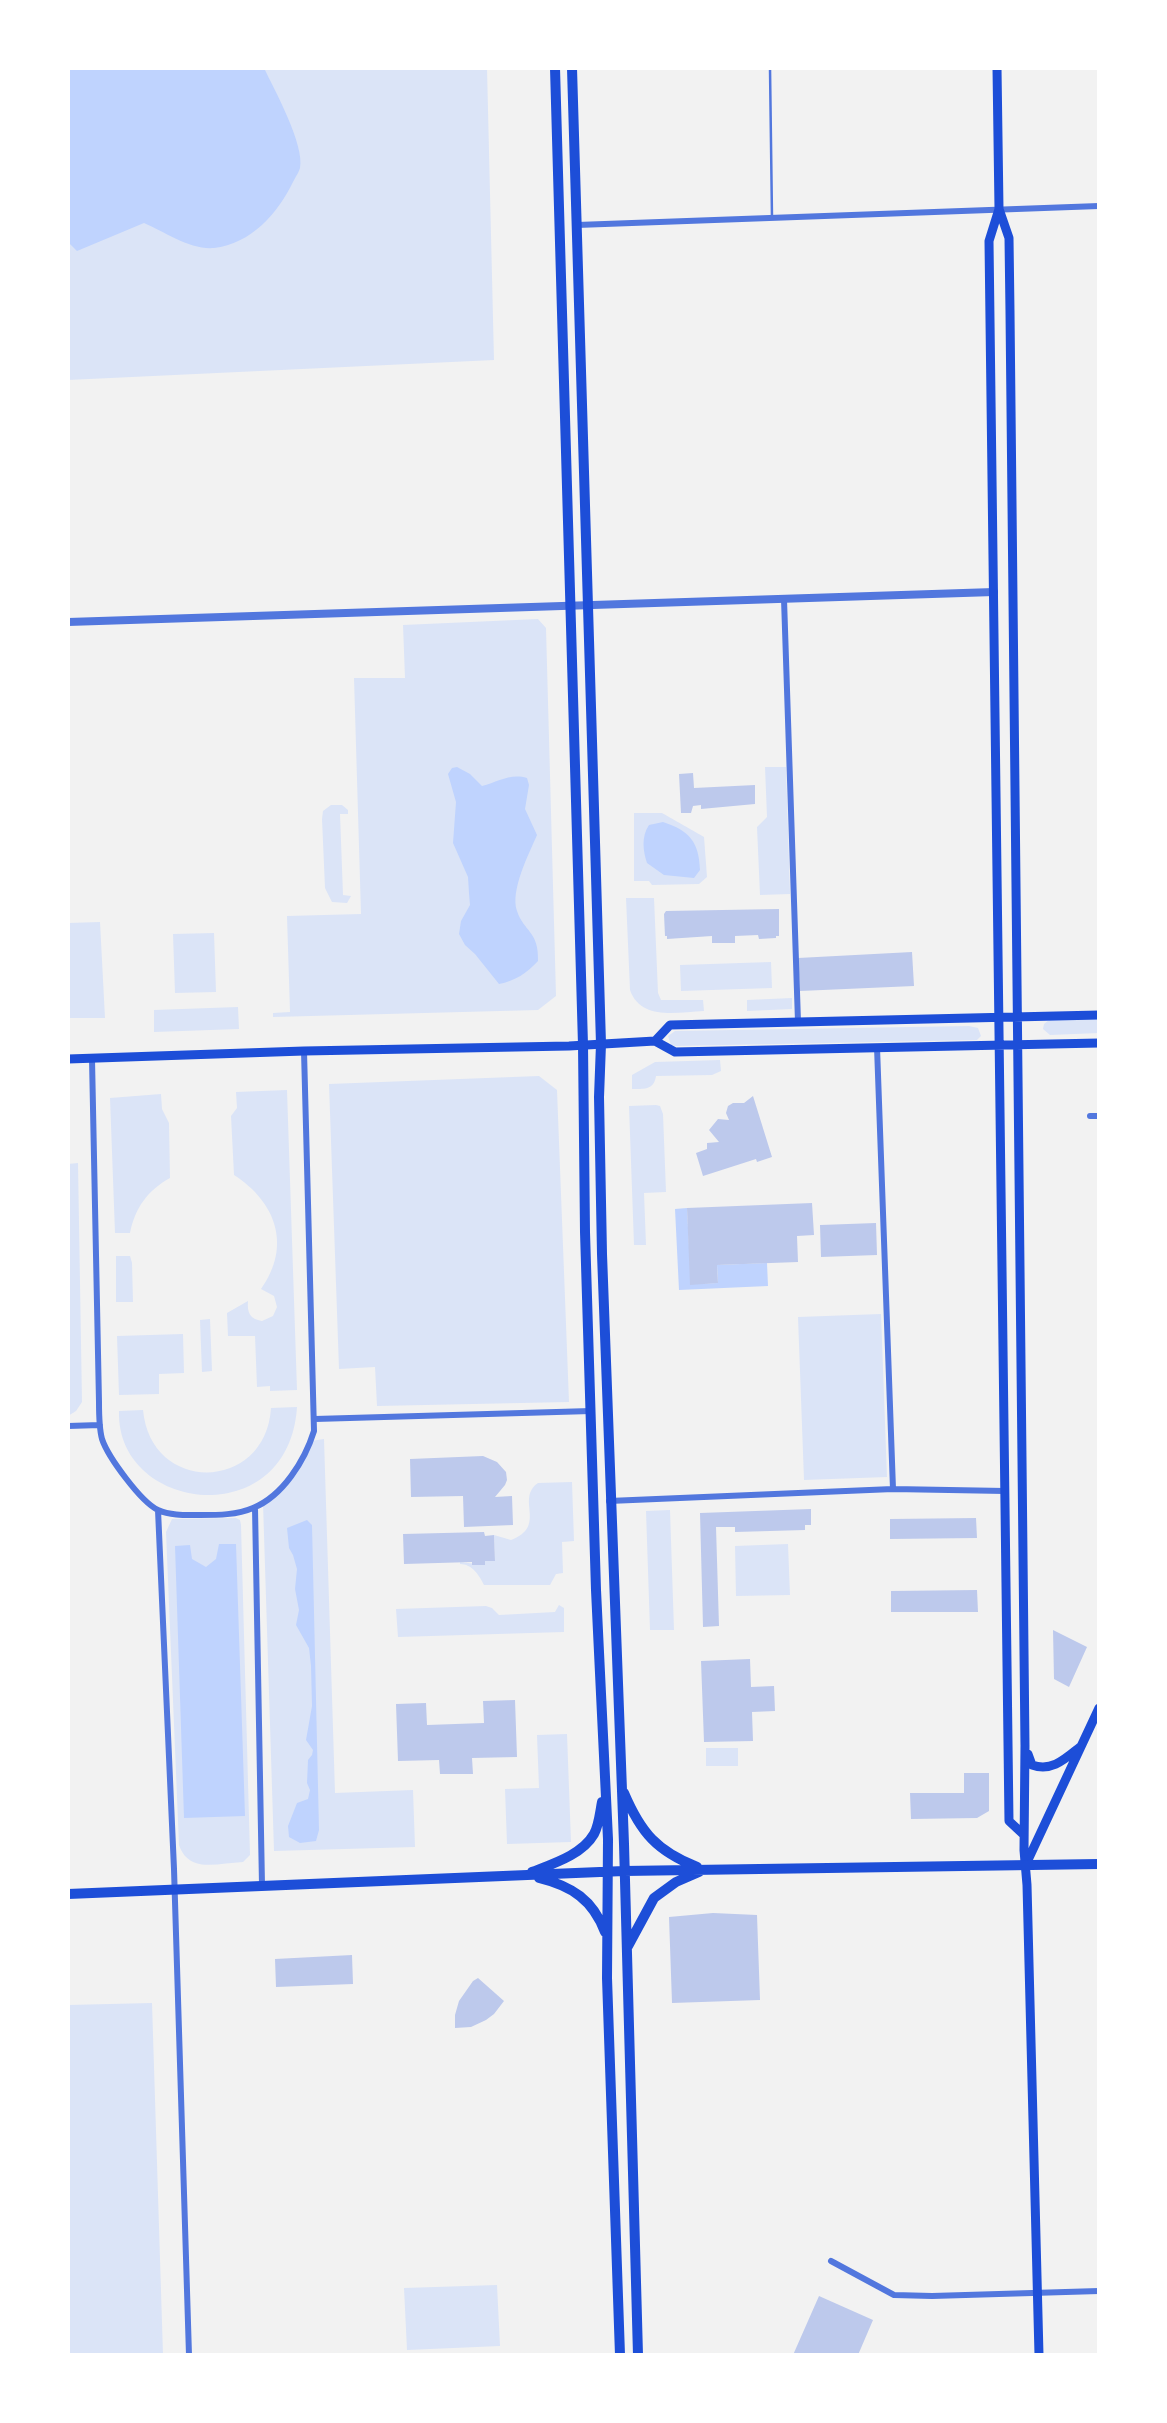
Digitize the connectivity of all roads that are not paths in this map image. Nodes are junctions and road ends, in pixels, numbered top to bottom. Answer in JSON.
{"nodes":[{"id":1,"x":555,"y":68,"type":"edge"},
{"id":2,"x":572,"y":68,"type":"edge"},
{"id":3,"x":770,"y":68,"type":"edge"},
{"id":4,"x":997,"y":68,"type":"edge"},
{"id":5,"x":1099,"y":206,"type":"edge"},
{"id":6,"x":999,"y":209,"type":"junction"},
{"id":7,"x":772,"y":218,"type":"junction"},
{"id":8,"x":577,"y":225,"type":"junction"},
{"id":9,"x":993,"y":592,"type":"junction"},
{"id":10,"x":784,"y":599,"type":"junction"},
{"id":11,"x":570,"y":606,"type":"junction"},
{"id":12,"x":588,"y":606,"type":"junction"},
{"id":13,"x":68,"y":622,"type":"edge"},
{"id":14,"x":1099,"y":1015,"type":"edge"},
{"id":15,"x":998,"y":1017,"type":"junction"},
{"id":16,"x":1016,"y":1018,"type":"junction"},
{"id":17,"x":799,"y":1023,"type":"junction"},
{"id":18,"x":655,"y":1041,"type":"junction"},
{"id":19,"x":1099,"y":1043,"type":"edge"},
{"id":20,"x":601,"y":1044,"type":"junction"},
{"id":21,"x":583,"y":1045,"type":"junction"},
{"id":22,"x":1016,"y":1045,"type":"junction"},
{"id":23,"x":999,"y":1046,"type":"junction"},
{"id":24,"x":877,"y":1047,"type":"junction"},
{"id":25,"x":304,"y":1051,"type":"junction"},
{"id":26,"x":68,"y":1059,"type":"edge"},
{"id":27,"x":92,"y":1059,"type":"junction"},
{"id":28,"x":1090,"y":1116,"type":"dead end"},
{"id":29,"x":1099,"y":1116,"type":"edge"},
{"id":30,"x":591,"y":1411,"type":"junction"},
{"id":31,"x":315,"y":1419,"type":"junction"},
{"id":32,"x":100,"y":1425,"type":"junction"},
{"id":33,"x":68,"y":1426,"type":"edge"},
{"id":34,"x":893,"y":1489,"type":"junction"},
{"id":35,"x":1005,"y":1491,"type":"junction"},
{"id":36,"x":609,"y":1501,"type":"junction"},
{"id":37,"x":255,"y":1508,"type":"junction"},
{"id":38,"x":158,"y":1510,"type":"junction"},
{"id":39,"x":1099,"y":1708,"type":"edge"},
{"id":40,"x":1025,"y":1745,"type":"junction"},
{"id":41,"x":1081,"y":1746,"type":"junction"},
{"id":42,"x":605,"y":1787,"type":"junction"},
{"id":43,"x":622,"y":1787,"type":"junction"},
{"id":44,"x":1024,"y":1835,"type":"junction"},
{"id":45,"x":1026,"y":1863,"type":"junction"},
{"id":46,"x":1099,"y":1864,"type":"edge"},
{"id":47,"x":704,"y":1870,"type":"junction"},
{"id":48,"x":608,"y":1871,"type":"junction"},
{"id":49,"x":624,"y":1871,"type":"junction"},
{"id":50,"x":525,"y":1875,"type":"junction"},
{"id":51,"x":262,"y":1885,"type":"junction"},
{"id":52,"x":174,"y":1888,"type":"junction"},
{"id":53,"x":68,"y":1894,"type":"edge"},
{"id":54,"x":607,"y":1941,"type":"junction"},
{"id":55,"x":626,"y":1949,"type":"junction"},
{"id":56,"x":831,"y":2261,"type":"dead end"},
{"id":57,"x":1099,"y":2291,"type":"edge"},
{"id":58,"x":1037,"y":2292,"type":"junction"},
{"id":59,"x":189,"y":2355,"type":"edge"},
{"id":60,"x":620,"y":2355,"type":"edge"},
{"id":61,"x":638,"y":2355,"type":"edge"},
{"id":62,"x":1039,"y":2355,"type":"edge"}],
"edges":[{"from":1,"to":11,"type":"main road"},
{"from":2,"to":8,"type":"main road"},
{"from":3,"to":7,"type":"lane"},
{"from":4,"to":6,"type":"main road"},
{"from":5,"to":6,"type":"street"},
{"from":6,"to":7,"type":"street"},
{"from":6,"to":9,"type":"main road"},
{"from":6,"to":16,"type":"main road"},
{"from":7,"to":8,"type":"street"},
{"from":8,"to":12,"type":"main road"},
{"from":9,"to":10,"type":"street"},
{"from":9,"to":15,"type":"main road"},
{"from":10,"to":12,"type":"street"},
{"from":10,"to":17,"type":"street"},
{"from":11,"to":12,"type":"street"},
{"from":11,"to":13,"type":"street"},
{"from":11,"to":21,"type":"main road"},
{"from":12,"to":20,"type":"main road"},
{"from":14,"to":16,"type":"main road"},
{"from":15,"to":16,"type":"main road"},
{"from":15,"to":17,"type":"main road"},
{"from":15,"to":23,"type":"main road"},
{"from":16,"to":22,"type":"main road"},
{"from":17,"to":18,"type":"main road"},
{"from":18,"to":20,"type":"main road"},
{"from":18,"to":24,"type":"main road"},
{"from":19,"to":22,"type":"main road"},
{"from":20,"to":21,"type":"main road"},
{"from":20,"to":36,"type":"main road"},
{"from":21,"to":25,"type":"main road"},
{"from":21,"to":30,"type":"main road"},
{"from":22,"to":23,"type":"main road"},
{"from":22,"to":40,"type":"main road"},
{"from":23,"to":24,"type":"main road"},
{"from":23,"to":35,"type":"main road"},
{"from":24,"to":34,"type":"street"},
{"from":25,"to":27,"type":"main road"},
{"from":25,"to":31,"type":"street"},
{"from":26,"to":27,"type":"main road"},
{"from":27,"to":32,"type":"street"},
{"from":28,"to":29,"type":"street"},
{"from":30,"to":31,"type":"street"},
{"from":30,"to":42,"type":"main road"},
{"from":31,"to":37,"type":"street"},
{"from":32,"to":33,"type":"street"},
{"from":32,"to":38,"type":"street"},
{"from":34,"to":35,"type":"street"},
{"from":34,"to":36,"type":"street"},
{"from":35,"to":44,"type":"main road"},
{"from":36,"to":43,"type":"main road"},
{"from":37,"to":38,"type":"street"},
{"from":37,"to":51,"type":"street"},
{"from":38,"to":52,"type":"street"},
{"from":39,"to":41,"type":"main road"},
{"from":40,"to":41,"type":"main road"},
{"from":40,"to":44,"type":"main road"},
{"from":41,"to":45,"type":"main road"},
{"from":42,"to":48,"type":"main road"},
{"from":42,"to":50,"type":"main road"},
{"from":43,"to":47,"type":"main road"},
{"from":43,"to":49,"type":"main road"},
{"from":44,"to":45,"type":"main road"},
{"from":45,"to":46,"type":"main road"},
{"from":45,"to":47,"type":"main road"},
{"from":45,"to":58,"type":"main road"},
{"from":47,"to":49,"type":"main road"},
{"from":47,"to":55,"type":"main road"},
{"from":48,"to":49,"type":"main road"},
{"from":48,"to":50,"type":"main road"},
{"from":48,"to":54,"type":"main road"},
{"from":49,"to":55,"type":"main road"},
{"from":50,"to":51,"type":"main road"},
{"from":50,"to":54,"type":"main road"},
{"from":51,"to":52,"type":"main road"},
{"from":52,"to":53,"type":"main road"},
{"from":52,"to":59,"type":"street"},
{"from":54,"to":60,"type":"main road"},
{"from":55,"to":61,"type":"main road"},
{"from":56,"to":58,"type":"street"},
{"from":57,"to":58,"type":"street"},
{"from":58,"to":62,"type":"main road"}]}
